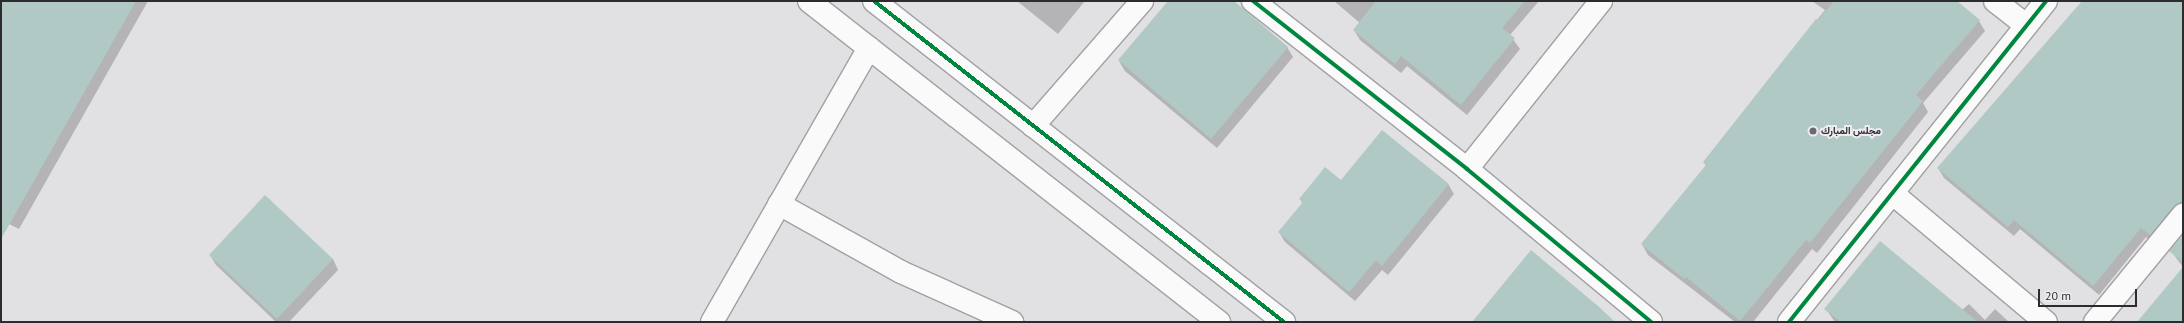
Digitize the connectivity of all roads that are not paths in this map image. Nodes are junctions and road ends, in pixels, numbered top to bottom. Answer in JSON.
{"nodes":[{"id":1,"x":809,"y":1,"type":"edge"},
{"id":2,"x":874,"y":1,"type":"edge"},
{"id":3,"x":1142,"y":1,"type":"edge"},
{"id":4,"x":1253,"y":1,"type":"edge"},
{"id":5,"x":1601,"y":1,"type":"edge"},
{"id":6,"x":1995,"y":1,"type":"edge"},
{"id":7,"x":2046,"y":1,"type":"edge"},
{"id":8,"x":2026,"y":25,"type":"junction"},
{"id":9,"x":868,"y":48,"type":"junction"},
{"id":10,"x":1033,"y":126,"type":"junction"},
{"id":11,"x":1467,"y":169,"type":"junction"},
{"id":12,"x":1892,"y":193,"type":"junction"},
{"id":13,"x":779,"y":204,"type":"junction"},
{"id":14,"x":2183,"y":215,"type":"edge"},
{"id":15,"x":712,"y":322,"type":"edge"},
{"id":16,"x":1012,"y":322,"type":"edge"},
{"id":17,"x":1219,"y":322,"type":"edge"},
{"id":18,"x":1284,"y":322,"type":"edge"},
{"id":19,"x":1651,"y":322,"type":"edge"},
{"id":20,"x":1789,"y":322,"type":"edge"},
{"id":21,"x":2046,"y":322,"type":"edge"},
{"id":22,"x":2095,"y":322,"type":"edge"}],
"edges":[{"from":1,"to":9,"type":"street"},
{"from":2,"to":10,"type":"street"},
{"from":3,"to":10,"type":"street"},
{"from":4,"to":11,"type":"street"},
{"from":5,"to":11,"type":"street"},
{"from":6,"to":8,"type":"street"},
{"from":7,"to":8,"type":"street"},
{"from":8,"to":12,"type":"street"},
{"from":9,"to":13,"type":"street"},
{"from":9,"to":17,"type":"street"},
{"from":10,"to":18,"type":"street"},
{"from":11,"to":19,"type":"street"},
{"from":12,"to":20,"type":"street"},
{"from":12,"to":21,"type":"street"},
{"from":13,"to":15,"type":"street"},
{"from":13,"to":16,"type":"street"},
{"from":14,"to":22,"type":"street"}]}
